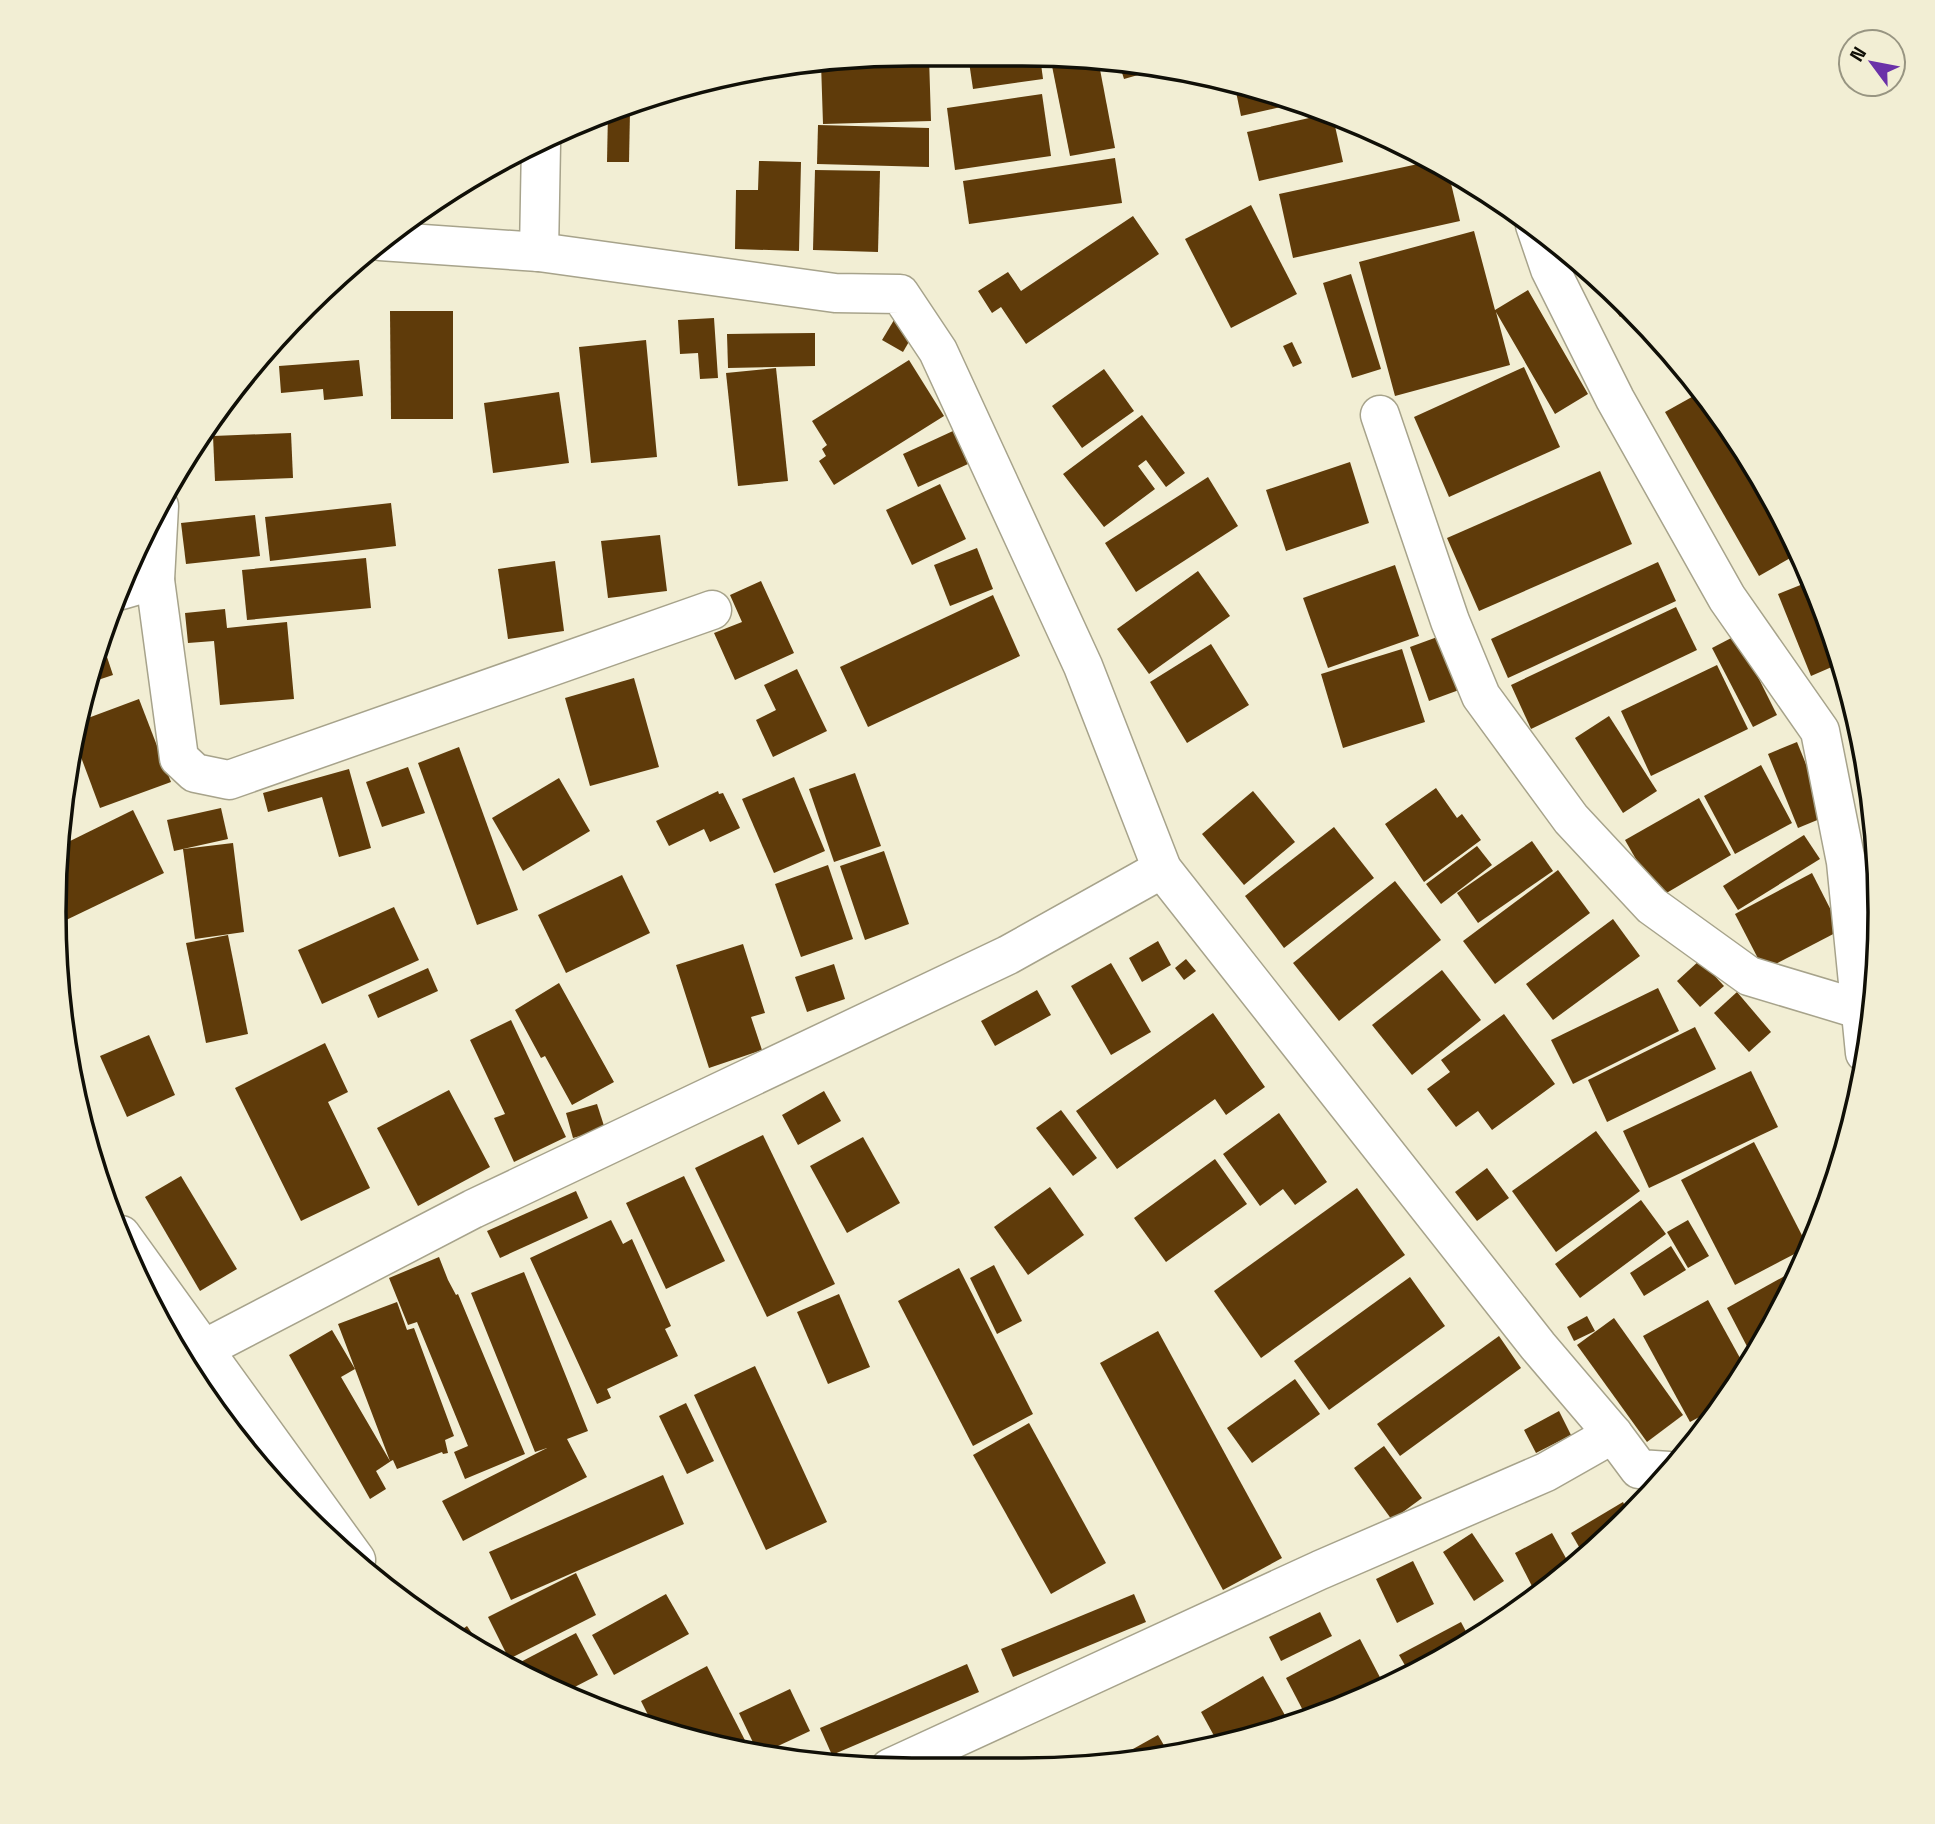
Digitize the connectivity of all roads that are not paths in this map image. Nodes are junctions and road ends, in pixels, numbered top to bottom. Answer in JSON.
{"nodes":[{"id":1,"x":541,"y":153,"type":"edge"},
{"id":2,"x":396,"y":242,"type":"edge"},
{"id":3,"x":1541,"y":244,"type":"edge"},
{"id":4,"x":539,"y":252,"type":"junction"},
{"id":5,"x":1380,"y":415,"type":"dead end"},
{"id":6,"x":146,"y":556,"type":"edge"},
{"id":7,"x":138,"y":585,"type":"edge"},
{"id":8,"x":712,"y":610,"type":"dead end"},
{"id":9,"x":1861,"y":862,"type":"edge"},
{"id":10,"x":1162,"y":869,"type":"junction"},
{"id":11,"x":1862,"y":1010,"type":"joint"},
{"id":12,"x":148,"y":1274,"type":"edge"},
{"id":13,"x":202,"y":1350,"type":"junction"},
{"id":14,"x":1613,"y":1434,"type":"junction"},
{"id":15,"x":1651,"y":1479,"type":"edge"},
{"id":16,"x":331,"y":1525,"type":"edge"},
{"id":17,"x":912,"y":1758,"type":"edge"}],
"edges":[{"from":1,"to":4,"type":"street"},
{"from":2,"to":4,"type":"street"},
{"from":3,"to":9,"type":"street"},
{"from":4,"to":10,"type":"street"},
{"from":5,"to":11,"type":"street"},
{"from":6,"to":7,"type":"street"},
{"from":7,"to":8,"type":"street"},
{"from":9,"to":11,"type":"street"},
{"from":10,"to":13,"type":"street"},
{"from":10,"to":14,"type":"street"},
{"from":12,"to":13,"type":"street"},
{"from":13,"to":16,"type":"street"},
{"from":14,"to":15,"type":"street"},
{"from":14,"to":17,"type":"street"}]}
